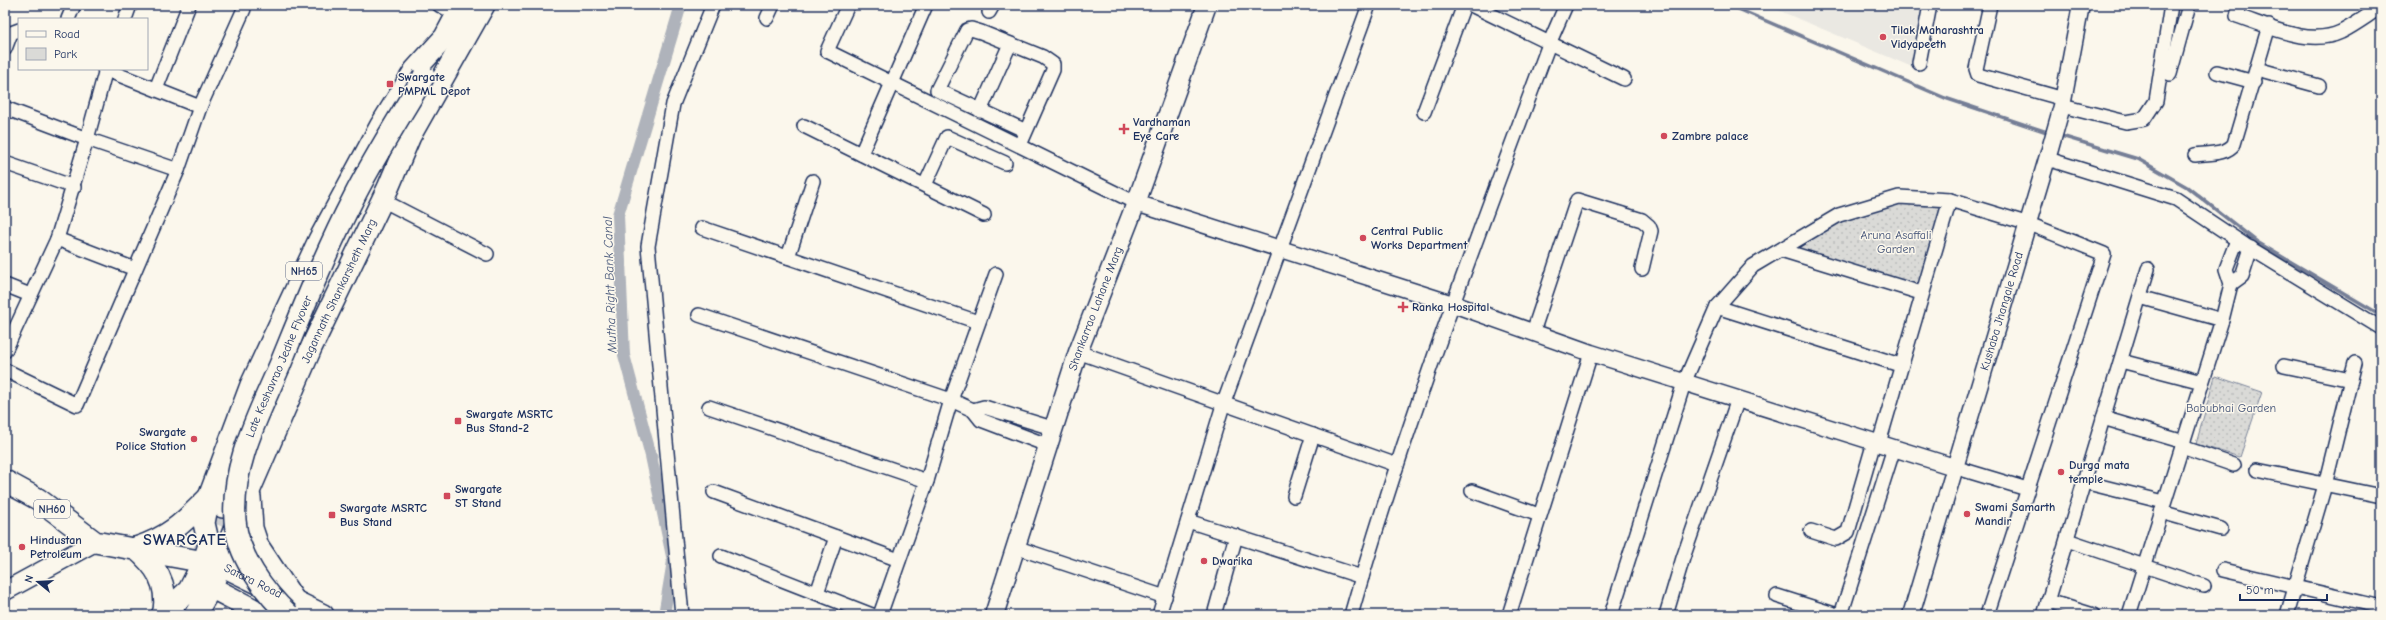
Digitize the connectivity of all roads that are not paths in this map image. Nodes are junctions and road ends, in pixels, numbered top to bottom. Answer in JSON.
{"nodes":[{"id":1,"x":74,"y":5,"type":"edge"},
{"id":2,"x":130,"y":5,"type":"edge"},
{"id":3,"x":189,"y":5,"type":"edge"},
{"id":4,"x":439,"y":5,"type":"edge"},
{"id":5,"x":484,"y":5,"type":"edge"},
{"id":6,"x":713,"y":5,"type":"edge"},
{"id":7,"x":773,"y":5,"type":"edge"},
{"id":8,"x":848,"y":5,"type":"edge"},
{"id":9,"x":926,"y":5,"type":"edge"},
{"id":10,"x":1207,"y":5,"type":"edge"},
{"id":11,"x":1369,"y":5,"type":"edge"},
{"id":12,"x":1464,"y":5,"type":"edge"},
{"id":13,"x":1471,"y":5,"type":"edge"},
{"id":14,"x":1566,"y":5,"type":"edge"},
{"id":15,"x":1930,"y":5,"type":"edge"},
{"id":16,"x":1990,"y":5,"type":"edge"},
{"id":17,"x":2081,"y":5,"type":"edge"},
{"id":18,"x":2172,"y":5,"type":"edge"},
{"id":19,"x":2189,"y":5,"type":"edge"},
{"id":20,"x":2240,"y":5,"type":"edge"},
{"id":21,"x":2381,"y":8,"type":"edge"},
{"id":22,"x":244,"y":9,"type":"dead end"},
{"id":23,"x":459,"y":10,"type":"edge"},
{"id":24,"x":68,"y":18,"type":"edge"},
{"id":25,"x":125,"y":18,"type":"edge"},
{"id":26,"x":767,"y":18,"type":"dead end"},
{"id":27,"x":2269,"y":26,"type":"junction"},
{"id":28,"x":18,"y":30,"type":"edge"},
{"id":29,"x":445,"y":37,"type":"junction"},
{"id":30,"x":1010,"y":44,"type":"junction"},
{"id":31,"x":1549,"y":44,"type":"junction"},
{"id":32,"x":5,"y":49,"type":"edge"},
{"id":33,"x":1919,"y":63,"type":"dead end"},
{"id":34,"x":2257,"y":69,"type":"junction"},
{"id":35,"x":105,"y":70,"type":"edge"},
{"id":36,"x":108,"y":70,"type":"edge"},
{"id":37,"x":2217,"y":72,"type":"dead end"},
{"id":38,"x":2170,"y":74,"type":"dead end"},
{"id":39,"x":1624,"y":79,"type":"dead end"},
{"id":40,"x":892,"y":82,"type":"junction"},
{"id":41,"x":2254,"y":82,"type":"junction"},
{"id":42,"x":2319,"y":86,"type":"dead end"},
{"id":43,"x":156,"y":89,"type":"junction"},
{"id":44,"x":200,"y":107,"type":"junction"},
{"id":45,"x":2062,"y":107,"type":"junction"},
{"id":46,"x":5,"y":108,"type":"edge"},
{"id":47,"x":980,"y":111,"type":"junction"},
{"id":48,"x":1424,"y":112,"type":"dead end"},
{"id":49,"x":804,"y":126,"type":"dead end"},
{"id":50,"x":1026,"y":131,"type":"junction"},
{"id":51,"x":410,"y":136,"type":"junction"},
{"id":52,"x":87,"y":139,"type":"junction"},
{"id":53,"x":1020,"y":145,"type":"junction"},
{"id":54,"x":861,"y":154,"type":"junction"},
{"id":55,"x":2049,"y":154,"type":"junction"},
{"id":56,"x":2195,"y":155,"type":"dead end"},
{"id":57,"x":1005,"y":162,"type":"dead end"},
{"id":58,"x":5,"y":163,"type":"edge"},
{"id":59,"x":178,"y":170,"type":"junction"},
{"id":60,"x":813,"y":181,"type":"dead end"},
{"id":61,"x":925,"y":185,"type":"junction"},
{"id":62,"x":74,"y":187,"type":"junction"},
{"id":63,"x":382,"y":200,"type":"junction"},
{"id":64,"x":1950,"y":200,"type":"junction"},
{"id":65,"x":1136,"y":203,"type":"junction"},
{"id":66,"x":984,"y":215,"type":"dead end"},
{"id":67,"x":2029,"y":224,"type":"junction"},
{"id":68,"x":702,"y":228,"type":"dead end"},
{"id":69,"x":57,"y":239,"type":"junction"},
{"id":70,"x":2237,"y":240,"type":"junction"},
{"id":71,"x":2251,"y":248,"type":"junction"},
{"id":72,"x":1280,"y":249,"type":"junction"},
{"id":73,"x":1781,"y":250,"type":"junction"},
{"id":74,"x":487,"y":254,"type":"dead end"},
{"id":75,"x":788,"y":257,"type":"junction"},
{"id":76,"x":1642,"y":269,"type":"dead end"},
{"id":77,"x":2148,"y":269,"type":"dead end"},
{"id":78,"x":135,"y":270,"type":"junction"},
{"id":79,"x":996,"y":274,"type":"dead end"},
{"id":80,"x":2231,"y":284,"type":"junction"},
{"id":81,"x":5,"y":285,"type":"edge"},
{"id":82,"x":1921,"y":293,"type":"junction"},
{"id":83,"x":30,"y":295,"type":"junction"},
{"id":84,"x":2140,"y":296,"type":"junction"},
{"id":85,"x":1453,"y":304,"type":"junction"},
{"id":86,"x":1717,"y":307,"type":"junction"},
{"id":87,"x":700,"y":315,"type":"dead end"},
{"id":88,"x":2222,"y":320,"type":"junction"},
{"id":89,"x":978,"y":322,"type":"junction"},
{"id":90,"x":2381,"y":328,"type":"edge"},
{"id":91,"x":1533,"y":332,"type":"junction"},
{"id":92,"x":5,"y":351,"type":"edge"},
{"id":93,"x":1078,"y":352,"type":"junction"},
{"id":94,"x":1591,"y":353,"type":"junction"},
{"id":95,"x":2121,"y":360,"type":"junction"},
{"id":96,"x":2355,"y":363,"type":"dead end"},
{"id":97,"x":1900,"y":365,"type":"junction"},
{"id":98,"x":2284,"y":366,"type":"dead end"},
{"id":99,"x":5,"y":370,"type":"edge"},
{"id":100,"x":2350,"y":380,"type":"junction"},
{"id":101,"x":2202,"y":382,"type":"junction"},
{"id":102,"x":1684,"y":383,"type":"junction"},
{"id":103,"x":1738,"y":399,"type":"junction"},
{"id":104,"x":951,"y":400,"type":"junction"},
{"id":105,"x":1223,"y":405,"type":"junction"},
{"id":106,"x":709,"y":407,"type":"dead end"},
{"id":107,"x":2104,"y":418,"type":"junction"},
{"id":108,"x":1313,"y":435,"type":"junction"},
{"id":109,"x":1049,"y":436,"type":"junction"},
{"id":110,"x":1882,"y":444,"type":"junction"},
{"id":111,"x":2183,"y":444,"type":"junction"},
{"id":112,"x":1397,"y":465,"type":"junction"},
{"id":113,"x":2234,"y":465,"type":"dead end"},
{"id":114,"x":1954,"y":467,"type":"junction"},
{"id":115,"x":2257,"y":470,"type":"dead end"},
{"id":116,"x":5,"y":481,"type":"edge"},
{"id":117,"x":927,"y":481,"type":"junction"},
{"id":118,"x":2084,"y":482,"type":"junction"},
{"id":119,"x":2324,"y":485,"type":"junction"},
{"id":120,"x":250,"y":489,"type":"junction"},
{"id":121,"x":2027,"y":489,"type":"junction"},
{"id":122,"x":1472,"y":491,"type":"dead end"},
{"id":123,"x":714,"y":492,"type":"dead end"},
{"id":124,"x":1294,"y":496,"type":"dead end"},
{"id":125,"x":2381,"y":496,"type":"edge"},
{"id":126,"x":216,"y":502,"type":"junction"},
{"id":127,"x":2163,"y":507,"type":"junction"},
{"id":128,"x":1539,"y":515,"type":"junction"},
{"id":129,"x":1188,"y":521,"type":"junction"},
{"id":130,"x":2221,"y":529,"type":"dead end"},
{"id":131,"x":1811,"y":531,"type":"dead end"},
{"id":132,"x":1236,"y":536,"type":"junction"},
{"id":133,"x":836,"y":537,"type":"junction"},
{"id":134,"x":2067,"y":540,"type":"junction"},
{"id":135,"x":95,"y":542,"type":"junction"},
{"id":136,"x":1015,"y":547,"type":"junction"},
{"id":137,"x":135,"y":548,"type":"junction"},
{"id":138,"x":721,"y":556,"type":"dead end"},
{"id":139,"x":900,"y":560,"type":"junction"},
{"id":140,"x":2144,"y":566,"type":"junction"},
{"id":141,"x":2223,"y":570,"type":"dead end"},
{"id":142,"x":208,"y":573,"type":"junction"},
{"id":143,"x":1362,"y":577,"type":"junction"},
{"id":144,"x":2204,"y":586,"type":"dead end"},
{"id":145,"x":2294,"y":587,"type":"junction"},
{"id":146,"x":5,"y":591,"type":"edge"},
{"id":147,"x":817,"y":593,"type":"junction"},
{"id":148,"x":1777,"y":596,"type":"dead end"},
{"id":149,"x":1165,"y":597,"type":"junction"},
{"id":150,"x":2048,"y":601,"type":"junction"},
{"id":151,"x":2381,"y":607,"type":"edge"},
{"id":152,"x":293,"y":609,"type":"edge"},
{"id":153,"x":163,"y":613,"type":"edge"},
{"id":154,"x":195,"y":615,"type":"edge"},
{"id":155,"x":264,"y":615,"type":"edge"},
{"id":156,"x":323,"y":615,"type":"edge"},
{"id":157,"x":682,"y":615,"type":"edge"},
{"id":158,"x":872,"y":615,"type":"edge"},
{"id":159,"x":880,"y":615,"type":"edge"},
{"id":160,"x":994,"y":615,"type":"edge"},
{"id":161,"x":1159,"y":615,"type":"edge"},
{"id":162,"x":1214,"y":615,"type":"edge"},
{"id":163,"x":1351,"y":615,"type":"edge"},
{"id":164,"x":1509,"y":615,"type":"edge"},
{"id":165,"x":1611,"y":615,"type":"edge"},
{"id":166,"x":1666,"y":615,"type":"edge"},
{"id":167,"x":1837,"y":615,"type":"edge"},
{"id":168,"x":1841,"y":615,"type":"edge"},
{"id":169,"x":1911,"y":615,"type":"edge"},
{"id":170,"x":1987,"y":615,"type":"edge"},
{"id":171,"x":2044,"y":615,"type":"edge"},
{"id":172,"x":2093,"y":615,"type":"edge"},
{"id":173,"x":2129,"y":615,"type":"edge"},
{"id":174,"x":2287,"y":615,"type":"edge"}],
"edges":[{"from":1,"to":24,"type":"street"},
{"from":2,"to":25,"type":"street"},
{"from":3,"to":43,"type":"street"},
{"from":4,"to":23,"type":"street"},
{"from":5,"to":51,"type":"highway","name":"Jagannath Shankarsheth Marg"},
{"from":6,"to":157,"type":"street"},
{"from":7,"to":26,"type":"street"},
{"from":8,"to":40,"type":"street"},
{"from":9,"to":40,"type":"street"},
{"from":10,"to":65,"type":"main road","name":"Shankarrao Lahane Marg"},
{"from":11,"to":72,"type":"street"},
{"from":12,"to":48,"type":"street"},
{"from":13,"to":31,"type":"street"},
{"from":14,"to":31,"type":"street"},
{"from":15,"to":33,"type":"street"},
{"from":16,"to":45,"type":"street"},
{"from":17,"to":45,"type":"street","name":"Kushaba Jhangale Road"},
{"from":18,"to":45,"type":"street"},
{"from":19,"to":38,"type":"street"},
{"from":20,"to":27,"type":"street"},
{"from":21,"to":27,"type":"street"},
{"from":22,"to":44,"type":"street"},
{"from":23,"to":29,"type":"highway","number":"NH65"},
{"from":27,"to":34,"type":"street"},
{"from":28,"to":32,"type":"street"},
{"from":29,"to":126,"type":"highway","number":"NH65"},
{"from":29,"to":152,"type":"highway","name":"Late Keshavrao Jedhe Flyover","bridge":true},
{"from":30,"to":47,"type":"street"},
{"from":30,"to":47,"type":"street"},
{"from":30,"to":50,"type":"street"},
{"from":31,"to":39,"type":"street"},
{"from":31,"to":85,"type":"street"},
{"from":34,"to":41,"type":"street"},
{"from":34,"to":42,"type":"street"},
{"from":35,"to":52,"type":"street"},
{"from":36,"to":43,"type":"street"},
{"from":37,"to":41,"type":"street"},
{"from":40,"to":53,"type":"street"},
{"from":40,"to":54,"type":"street"},
{"from":41,"to":56,"type":"street"},
{"from":43,"to":44,"type":"street"},
{"from":44,"to":59,"type":"street"},
{"from":45,"to":55,"type":"street","name":"Kushaba Jhangale Road"},
{"from":46,"to":52,"type":"street"},
{"from":47,"to":50,"type":"street"},
{"from":49,"to":54,"type":"street"},
{"from":50,"to":53,"type":"street"},
{"from":51,"to":63,"type":"highway","name":"Jagannath Shankarsheth Marg"},
{"from":51,"to":126,"type":"highway"},
{"from":52,"to":59,"type":"street"},
{"from":52,"to":62,"type":"street"},
{"from":53,"to":65,"type":"street"},
{"from":54,"to":61,"type":"street"},
{"from":55,"to":67,"type":"street","name":"Kushaba Jhangale Road"},
{"from":55,"to":70,"type":"street"},
{"from":57,"to":61,"type":"street"},
{"from":58,"to":62,"type":"street"},
{"from":59,"to":78,"type":"street"},
{"from":60,"to":75,"type":"street"},
{"from":61,"to":66,"type":"street"},
{"from":62,"to":69,"type":"street"},
{"from":63,"to":74,"type":"street"},
{"from":63,"to":120,"type":"highway","name":"Jagannath Shankarsheth Marg"},
{"from":64,"to":67,"type":"street"},
{"from":64,"to":73,"type":"street"},
{"from":64,"to":82,"type":"street"},
{"from":65,"to":72,"type":"street"},
{"from":65,"to":93,"type":"main road","name":"Shankarrao Lahane Marg"},
{"from":67,"to":114,"type":"street","name":"Kushaba Jhangale Road"},
{"from":67,"to":121,"type":"street"},
{"from":68,"to":75,"type":"street"},
{"from":69,"to":78,"type":"street"},
{"from":69,"to":83,"type":"street"},
{"from":70,"to":71,"type":"street"},
{"from":70,"to":80,"type":"street"},
{"from":71,"to":80,"type":"street"},
{"from":71,"to":90,"type":"street"},
{"from":72,"to":85,"type":"street"},
{"from":72,"to":105,"type":"street"},
{"from":73,"to":82,"type":"street"},
{"from":73,"to":86,"type":"street"},
{"from":75,"to":89,"type":"street"},
{"from":76,"to":91,"type":"street"},
{"from":77,"to":84,"type":"street"},
{"from":78,"to":99,"type":"street"},
{"from":79,"to":89,"type":"street"},
{"from":80,"to":88,"type":"street"},
{"from":81,"to":83,"type":"street"},
{"from":82,"to":97,"type":"street"},
{"from":83,"to":92,"type":"street"},
{"from":84,"to":88,"type":"street"},
{"from":84,"to":95,"type":"street"},
{"from":85,"to":91,"type":"street"},
{"from":85,"to":112,"type":"street"},
{"from":86,"to":97,"type":"street"},
{"from":86,"to":102,"type":"street"},
{"from":87,"to":104,"type":"street"},
{"from":88,"to":101,"type":"street"},
{"from":89,"to":104,"type":"street"},
{"from":91,"to":94,"type":"street"},
{"from":93,"to":105,"type":"street"},
{"from":93,"to":109,"type":"main road","name":"Shankarrao Lahane Marg"},
{"from":94,"to":102,"type":"street"},
{"from":94,"to":128,"type":"street"},
{"from":95,"to":101,"type":"street"},
{"from":95,"to":107,"type":"street"},
{"from":96,"to":100,"type":"street"},
{"from":97,"to":110,"type":"street"},
{"from":98,"to":100,"type":"street"},
{"from":100,"to":119,"type":"street"},
{"from":101,"to":111,"type":"street"},
{"from":102,"to":103,"type":"street"},
{"from":102,"to":165,"type":"street"},
{"from":103,"to":110,"type":"street"},
{"from":103,"to":166,"type":"street"},
{"from":104,"to":109,"type":"street"},
{"from":104,"to":117,"type":"street"},
{"from":105,"to":108,"type":"street"},
{"from":105,"to":129,"type":"street"},
{"from":106,"to":117,"type":"street"},
{"from":107,"to":111,"type":"street"},
{"from":107,"to":118,"type":"street"},
{"from":108,"to":112,"type":"street"},
{"from":108,"to":124,"type":"street"},
{"from":109,"to":136,"type":"main road","name":"Shankarrao Lahane Marg"},
{"from":110,"to":114,"type":"street"},
{"from":110,"to":131,"type":"street"},
{"from":110,"to":168,"type":"street"},
{"from":111,"to":113,"type":"street"},
{"from":111,"to":127,"type":"street"},
{"from":112,"to":143,"type":"street"},
{"from":114,"to":121,"type":"street"},
{"from":114,"to":169,"type":"street","name":"Kushaba Jhangale Road"},
{"from":115,"to":119,"type":"street"},
{"from":116,"to":135,"type":"highway","number":"NH60"},
{"from":117,"to":139,"type":"street"},
{"from":118,"to":127,"type":"street"},
{"from":118,"to":134,"type":"street"},
{"from":119,"to":125,"type":"street"},
{"from":119,"to":145,"type":"street"},
{"from":120,"to":142,"type":"highway","name":"Jagannath Shankarsheth Marg"},
{"from":120,"to":152,"type":"highway"},
{"from":121,"to":170,"type":"street"},
{"from":122,"to":128,"type":"street"},
{"from":123,"to":133,"type":"street"},
{"from":126,"to":137,"type":"highway"},
{"from":126,"to":142,"type":"highway","number":"NH65"},
{"from":127,"to":130,"type":"street"},
{"from":127,"to":140,"type":"street"},
{"from":128,"to":164,"type":"street"},
{"from":129,"to":132,"type":"street"},
{"from":129,"to":149,"type":"street"},
{"from":132,"to":143,"type":"street"},
{"from":132,"to":162,"type":"street"},
{"from":133,"to":139,"type":"street"},
{"from":133,"to":147,"type":"street"},
{"from":134,"to":140,"type":"street"},
{"from":134,"to":150,"type":"street"},
{"from":135,"to":137,"type":"highway","number":"NH60"},
{"from":135,"to":146,"type":"main road"},
{"from":136,"to":149,"type":"street"},
{"from":136,"to":160,"type":"main road","name":"Shankarrao Lahane Marg"},
{"from":137,"to":142,"type":"highway","number":"NH60"},
{"from":137,"to":153,"type":"highway"},
{"from":138,"to":147,"type":"street"},
{"from":139,"to":159,"type":"street"},
{"from":140,"to":144,"type":"street"},
{"from":140,"to":173,"type":"street"},
{"from":141,"to":145,"type":"street"},
{"from":142,"to":152,"type":"highway","name":"Satara Road","number":"NH60"},
{"from":142,"to":153,"type":"highway"},
{"from":142,"to":154,"type":"highway"},
{"from":142,"to":155,"type":"highway","name":"Satara Road","number":"NH60"},
{"from":143,"to":163,"type":"street"},
{"from":145,"to":151,"type":"street"},
{"from":145,"to":174,"type":"street"},
{"from":147,"to":158,"type":"street"},
{"from":148,"to":167,"type":"street"},
{"from":149,"to":161,"type":"street"},
{"from":150,"to":171,"type":"street"},
{"from":150,"to":172,"type":"street"},
{"from":152,"to":156,"type":"highway","name":"Satara Road","number":"NH60"}]}
